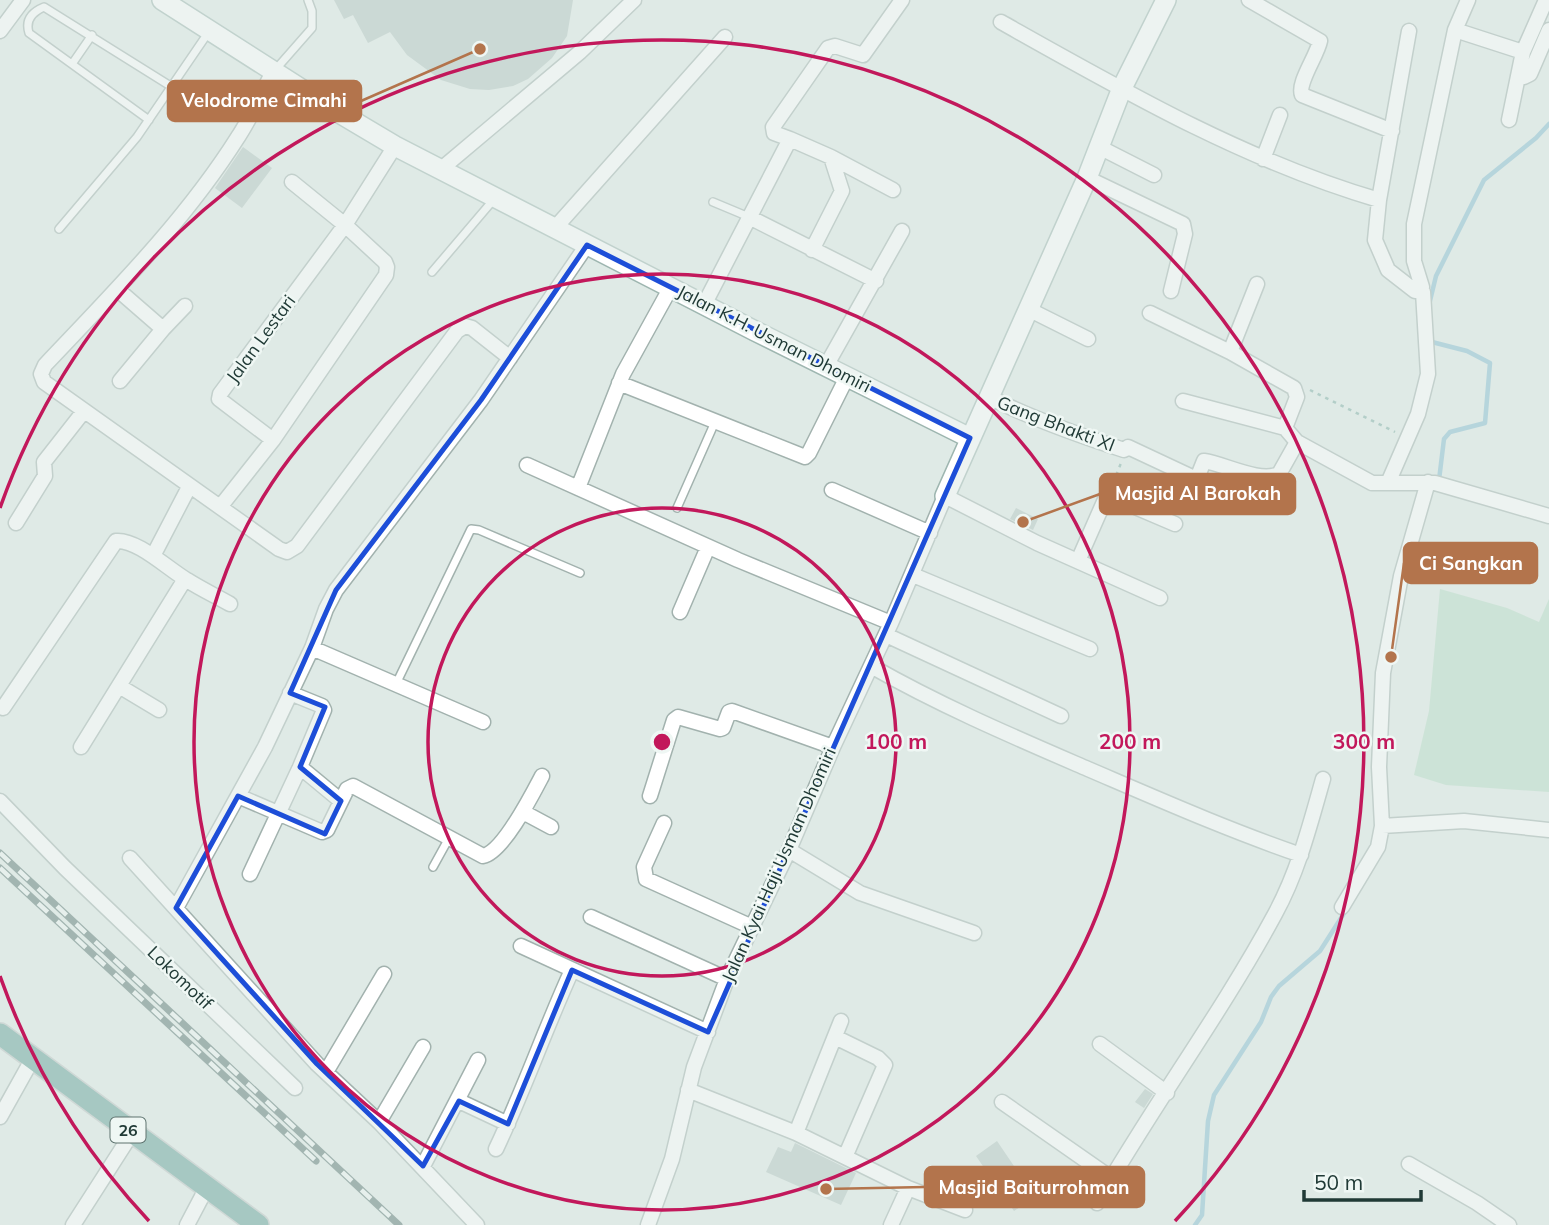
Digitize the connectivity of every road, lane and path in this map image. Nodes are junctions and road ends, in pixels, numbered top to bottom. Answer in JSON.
{"nodes":[{"id":1,"x":23,"y":0,"type":"edge"},
{"id":2,"x":308,"y":0,"type":"edge"},
{"id":3,"x":634,"y":0,"type":"edge"},
{"id":4,"x":902,"y":0,"type":"edge"},
{"id":5,"x":1166,"y":0,"type":"edge"},
{"id":6,"x":1249,"y":0,"type":"edge"},
{"id":7,"x":1468,"y":0,"type":"edge"},
{"id":8,"x":1546,"y":0,"type":"edge"},
{"id":9,"x":172,"y":2,"type":"edge"},
{"id":10,"x":1001,"y":22,"type":"dead end"},
{"id":11,"x":210,"y":29,"type":"junction"},
{"id":12,"x":0,"y":30,"type":"edge"},
{"id":13,"x":1455,"y":30,"type":"junction"},
{"id":14,"x":1549,"y":30,"type":"edge"},
{"id":15,"x":1409,"y":31,"type":"dead end"},
{"id":16,"x":92,"y":35,"type":"junction"},
{"id":17,"x":726,"y":37,"type":"dead end"},
{"id":18,"x":1523,"y":52,"type":"junction"},
{"id":19,"x":72,"y":64,"type":"junction"},
{"id":20,"x":274,"y":70,"type":"junction"},
{"id":21,"x":1518,"y":76,"type":"junction"},
{"id":22,"x":172,"y":87,"type":"junction"},
{"id":23,"x":1122,"y":89,"type":"junction"},
{"id":24,"x":1280,"y":115,"type":"dead end"},
{"id":25,"x":149,"y":120,"type":"junction"},
{"id":26,"x":1509,"y":120,"type":"dead end"},
{"id":27,"x":1392,"y":131,"type":"junction"},
{"id":28,"x":790,"y":139,"type":"junction"},
{"id":29,"x":395,"y":146,"type":"junction"},
{"id":30,"x":1099,"y":147,"type":"junction"},
{"id":31,"x":831,"y":157,"type":"junction"},
{"id":32,"x":1262,"y":159,"type":"junction"},
{"id":33,"x":440,"y":170,"type":"junction"},
{"id":34,"x":1154,"y":175,"type":"dead end"},
{"id":35,"x":1087,"y":178,"type":"junction"},
{"id":36,"x":292,"y":182,"type":"dead end"},
{"id":37,"x":893,"y":190,"type":"dead end"},
{"id":38,"x":495,"y":197,"type":"junction"},
{"id":39,"x":1379,"y":200,"type":"junction"},
{"id":40,"x":713,"y":202,"type":"dead end"},
{"id":41,"x":748,"y":217,"type":"junction"},
{"id":42,"x":345,"y":225,"type":"junction"},
{"id":43,"x":555,"y":228,"type":"junction"},
{"id":44,"x":59,"y":229,"type":"dead end"},
{"id":45,"x":902,"y":231,"type":"dead end"},
{"id":46,"x":587,"y":244,"type":"junction"},
{"id":47,"x":812,"y":250,"type":"junction"},
{"id":48,"x":432,"y":272,"type":"dead end"},
{"id":49,"x":876,"y":281,"type":"junction"},
{"id":50,"x":1257,"y":284,"type":"dead end"},
{"id":51,"x":671,"y":287,"type":"junction"},
{"id":52,"x":117,"y":289,"type":"junction"},
{"id":53,"x":1420,"y":290,"type":"junction"},
{"id":54,"x":1171,"y":291,"type":"dead end"},
{"id":55,"x":705,"y":303,"type":"junction"},
{"id":56,"x":185,"y":306,"type":"dead end"},
{"id":57,"x":1028,"y":309,"type":"junction"},
{"id":58,"x":1150,"y":313,"type":"dead end"},
{"id":59,"x":163,"y":329,"type":"junction"},
{"id":60,"x":1088,"y":339,"type":"dead end"},
{"id":61,"x":1230,"y":352,"type":"junction"},
{"id":62,"x":510,"y":358,"type":"junction"},
{"id":63,"x":826,"y":366,"type":"junction"},
{"id":64,"x":847,"y":377,"type":"junction"},
{"id":65,"x":120,"y":381,"type":"dead end"},
{"id":66,"x":619,"y":383,"type":"junction"},
{"id":67,"x":1296,"y":390,"type":"junction"},
{"id":68,"x":989,"y":397,"type":"junction"},
{"id":69,"x":1183,"y":401,"type":"dead end"},
{"id":70,"x":84,"y":411,"type":"junction"},
{"id":71,"x":715,"y":422,"type":"junction"},
{"id":72,"x":1285,"y":428,"type":"junction"},
{"id":73,"x":970,"y":438,"type":"junction"},
{"id":74,"x":1408,"y":438,"type":"junction"},
{"id":75,"x":273,"y":440,"type":"junction"},
{"id":76,"x":1297,"y":442,"type":"junction"},
{"id":77,"x":1124,"y":450,"type":"junction"},
{"id":78,"x":527,"y":465,"type":"dead end"},
{"id":79,"x":1388,"y":483,"type":"junction"},
{"id":80,"x":1436,"y":484,"type":"junction"},
{"id":81,"x":190,"y":487,"type":"junction"},
{"id":82,"x":578,"y":488,"type":"junction"},
{"id":83,"x":832,"y":490,"type":"dead end"},
{"id":84,"x":1107,"y":495,"type":"junction"},
{"id":85,"x":945,"y":496,"type":"junction"},
{"id":86,"x":220,"y":507,"type":"junction"},
{"id":87,"x":677,"y":508,"type":"dead end"},
{"id":88,"x":1549,"y":516,"type":"edge"},
{"id":89,"x":16,"y":523,"type":"dead end"},
{"id":90,"x":1175,"y":524,"type":"dead end"},
{"id":91,"x":930,"y":533,"type":"junction"},
{"id":92,"x":708,"y":547,"type":"junction"},
{"id":93,"x":153,"y":556,"type":"junction"},
{"id":94,"x":1078,"y":561,"type":"junction"},
{"id":95,"x":580,"y":572,"type":"dead end"},
{"id":96,"x":912,"y":575,"type":"junction"},
{"id":97,"x":185,"y":579,"type":"junction"},
{"id":98,"x":1160,"y":598,"type":"dead end"},
{"id":99,"x":230,"y":604,"type":"dead end"},
{"id":100,"x":680,"y":612,"type":"dead end"},
{"id":101,"x":889,"y":629,"type":"junction"},
{"id":102,"x":312,"y":648,"type":"junction"},
{"id":103,"x":1090,"y":649,"type":"dead end"},
{"id":104,"x":871,"y":666,"type":"junction"},
{"id":105,"x":395,"y":685,"type":"junction"},
{"id":106,"x":119,"y":686,"type":"junction"},
{"id":107,"x":290,"y":693,"type":"junction"},
{"id":108,"x":3,"y":708,"type":"dead end"},
{"id":109,"x":159,"y":710,"type":"dead end"},
{"id":110,"x":1061,"y":716,"type":"dead end"},
{"id":111,"x":483,"y":722,"type":"dead end"},
{"id":112,"x":81,"y":747,"type":"dead end"},
{"id":113,"x":833,"y":747,"type":"junction"},
{"id":114,"x":300,"y":767,"type":"junction"},
{"id":115,"x":542,"y":776,"type":"dead end"},
{"id":116,"x":1323,"y":779,"type":"dead end"},
{"id":117,"x":238,"y":796,"type":"junction"},
{"id":118,"x":650,"y":796,"type":"dead end"},
{"id":119,"x":0,"y":801,"type":"edge"},
{"id":120,"x":341,"y":801,"type":"junction"},
{"id":121,"x":523,"y":813,"type":"junction"},
{"id":122,"x":277,"y":814,"type":"junction"},
{"id":123,"x":664,"y":823,"type":"dead end"},
{"id":124,"x":1385,"y":826,"type":"junction"},
{"id":125,"x":551,"y":827,"type":"dead end"},
{"id":126,"x":1549,"y":830,"type":"edge"},
{"id":127,"x":449,"y":838,"type":"junction"},
{"id":128,"x":789,"y":850,"type":"junction"},
{"id":129,"x":1301,"y":855,"type":"junction"},
{"id":130,"x":130,"y":858,"type":"dead end"},
{"id":131,"x":433,"y":867,"type":"dead end"},
{"id":132,"x":250,"y":874,"type":"dead end"},
{"id":133,"x":1342,"y":907,"type":"dead end"},
{"id":134,"x":176,"y":908,"type":"junction"},
{"id":135,"x":592,"y":917,"type":"dead end"},
{"id":136,"x":752,"y":927,"type":"junction"},
{"id":137,"x":974,"y":933,"type":"dead end"},
{"id":138,"x":521,"y":946,"type":"dead end"},
{"id":139,"x":572,"y":970,"type":"junction"},
{"id":140,"x":383,"y":974,"type":"dead end"},
{"id":141,"x":727,"y":979,"type":"junction"},
{"id":142,"x":841,"y":1021,"type":"dead end"},
{"id":143,"x":708,"y":1032,"type":"junction"},
{"id":144,"x":0,"y":1034,"type":"edge"},
{"id":145,"x":835,"y":1037,"type":"junction"},
{"id":146,"x":1100,"y":1044,"type":"dead end"},
{"id":147,"x":423,"y":1047,"type":"dead end"},
{"id":148,"x":33,"y":1058,"type":"junction"},
{"id":149,"x":478,"y":1060,"type":"dead end"},
{"id":150,"x":322,"y":1068,"type":"junction"},
{"id":151,"x":295,"y":1088,"type":"dead end"},
{"id":152,"x":688,"y":1090,"type":"junction"},
{"id":153,"x":1167,"y":1093,"type":"junction"},
{"id":154,"x":459,"y":1101,"type":"junction"},
{"id":155,"x":1002,"y":1102,"type":"dead end"},
{"id":156,"x":0,"y":1117,"type":"edge"},
{"id":157,"x":379,"y":1122,"type":"junction"},
{"id":158,"x":508,"y":1124,"type":"junction"},
{"id":159,"x":132,"y":1133,"type":"junction"},
{"id":160,"x":796,"y":1133,"type":"junction"},
{"id":161,"x":496,"y":1149,"type":"dead end"},
{"id":162,"x":845,"y":1157,"type":"junction"},
{"id":163,"x":1409,"y":1164,"type":"dead end"},
{"id":164,"x":423,"y":1166,"type":"junction"},
{"id":165,"x":981,"y":1172,"type":"dead end"},
{"id":166,"x":1111,"y":1178,"type":"junction"},
{"id":167,"x":207,"y":1187,"type":"junction"},
{"id":168,"x":908,"y":1188,"type":"junction"},
{"id":169,"x":1097,"y":1203,"type":"dead end"},
{"id":170,"x":965,"y":1209,"type":"joint"},
{"id":171,"x":73,"y":1225,"type":"edge"},
{"id":172,"x":187,"y":1225,"type":"edge"},
{"id":173,"x":258,"y":1225,"type":"edge"},
{"id":174,"x":477,"y":1225,"type":"edge"},
{"id":175,"x":648,"y":1225,"type":"edge"},
{"id":176,"x":891,"y":1225,"type":"edge"},
{"id":177,"x":1509,"y":1225,"type":"edge"}],
"edges":[{"from":1,"to":12,"type":"street"},
{"from":2,"to":20,"type":"lane"},
{"from":3,"to":33,"type":"street"},
{"from":4,"to":28,"type":"street"},
{"from":5,"to":23,"type":"main road"},
{"from":6,"to":27,"type":"street"},
{"from":7,"to":13,"type":"street"},
{"from":8,"to":18,"type":"street"},
{"from":9,"to":11,"type":"main road","name":"Jalan K.H. Usman Dhomiri"},
{"from":10,"to":23,"type":"street"},
{"from":11,"to":20,"type":"main road","name":"Jalan K.H. Usman Dhomiri"},
{"from":11,"to":22,"type":"lane"},
{"from":13,"to":18,"type":"street"},
{"from":13,"to":53,"type":"street"},
{"from":14,"to":21,"type":"street"},
{"from":15,"to":27,"type":"street"},
{"from":16,"to":19,"type":"lane"},
{"from":16,"to":19,"type":"lane"},
{"from":16,"to":22,"type":"lane"},
{"from":17,"to":43,"type":"street"},
{"from":18,"to":21,"type":"street"},
{"from":19,"to":25,"type":"lane"},
{"from":20,"to":29,"type":"main road","name":"Jalan K.H. Usman Dhomiri"},
{"from":20,"to":52,"type":"street"},
{"from":21,"to":26,"type":"street"},
{"from":22,"to":25,"type":"lane"},
{"from":23,"to":30,"type":"main road"},
{"from":23,"to":32,"type":"street"},
{"from":24,"to":32,"type":"street"},
{"from":25,"to":44,"type":"lane"},
{"from":27,"to":39,"type":"street"},
{"from":28,"to":31,"type":"street"},
{"from":28,"to":41,"type":"street"},
{"from":29,"to":33,"type":"main road","name":"Jalan K.H. Usman Dhomiri"},
{"from":29,"to":42,"type":"street"},
{"from":30,"to":34,"type":"street"},
{"from":30,"to":35,"type":"main road"},
{"from":31,"to":37,"type":"street"},
{"from":31,"to":47,"type":"street"},
{"from":32,"to":39,"type":"street"},
{"from":33,"to":38,"type":"main road","name":"Jalan K.H. Usman Dhomiri"},
{"from":35,"to":54,"type":"street"},
{"from":35,"to":57,"type":"main road"},
{"from":36,"to":42,"type":"street"},
{"from":38,"to":43,"type":"main road","name":"Jalan K.H. Usman Dhomiri"},
{"from":38,"to":48,"type":"lane"},
{"from":39,"to":53,"type":"street"},
{"from":40,"to":41,"type":"lane"},
{"from":41,"to":47,"type":"street"},
{"from":41,"to":55,"type":"street"},
{"from":42,"to":75,"type":"street"},
{"from":42,"to":75,"type":"street","name":"Jalan Lestari"},
{"from":43,"to":46,"type":"main road","name":"Jalan K.H. Usman Dhomiri"},
{"from":45,"to":49,"type":"street"},
{"from":46,"to":51,"type":"main road","name":"Jalan K.H. Usman Dhomiri"},
{"from":46,"to":62,"type":"street"},
{"from":47,"to":49,"type":"street"},
{"from":49,"to":63,"type":"street"},
{"from":50,"to":61,"type":"street"},
{"from":51,"to":55,"type":"main road","name":"Jalan K.H. Usman Dhomiri"},
{"from":51,"to":66,"type":"street"},
{"from":52,"to":59,"type":"street"},
{"from":52,"to":70,"type":"street"},
{"from":53,"to":74,"type":"street"},
{"from":55,"to":63,"type":"main road","name":"Jalan K.H. Usman Dhomiri"},
{"from":56,"to":59,"type":"street"},
{"from":57,"to":60,"type":"street"},
{"from":57,"to":68,"type":"main road"},
{"from":58,"to":61,"type":"street"},
{"from":59,"to":65,"type":"street"},
{"from":61,"to":67,"type":"street"},
{"from":62,"to":86,"type":"street"},
{"from":62,"to":102,"type":"street"},
{"from":63,"to":64,"type":"main road","name":"Jalan K.H. Usman Dhomiri"},
{"from":64,"to":71,"type":"street"},
{"from":64,"to":73,"type":"main road","name":"Jalan K.H. Usman Dhomiri"},
{"from":66,"to":71,"type":"street"},
{"from":66,"to":82,"type":"street"},
{"from":67,"to":72,"type":"street"},
{"from":67,"to":74,"type":"path"},
{"from":68,"to":73,"type":"main road"},
{"from":68,"to":77,"type":"street","name":"Gang Bhakti XI"},
{"from":69,"to":72,"type":"street"},
{"from":70,"to":81,"type":"street"},
{"from":70,"to":89,"type":"street"},
{"from":71,"to":87,"type":"lane"},
{"from":72,"to":76,"type":"street"},
{"from":73,"to":85,"type":"main road","name":"Jalan Kyai Haji Usman Dhomiri"},
{"from":74,"to":79,"type":"street"},
{"from":75,"to":86,"type":"street"},
{"from":76,"to":77,"type":"street","name":"Gang Bhakti XI"},
{"from":76,"to":79,"type":"street"},
{"from":77,"to":84,"type":"path"},
{"from":78,"to":82,"type":"street"},
{"from":79,"to":80,"type":"street"},
{"from":80,"to":88,"type":"street"},
{"from":80,"to":124,"type":"street"},
{"from":81,"to":86,"type":"street"},
{"from":81,"to":93,"type":"street"},
{"from":82,"to":92,"type":"street"},
{"from":83,"to":91,"type":"street"},
{"from":84,"to":90,"type":"street"},
{"from":84,"to":94,"type":"street"},
{"from":85,"to":91,"type":"street","name":"Jalan Kyai Haji Usman Dhomiri"},
{"from":85,"to":94,"type":"street"},
{"from":91,"to":96,"type":"street","name":"Jalan Kyai Haji Usman Dhomiri"},
{"from":92,"to":100,"type":"street"},
{"from":92,"to":101,"type":"street"},
{"from":93,"to":97,"type":"street"},
{"from":93,"to":108,"type":"street"},
{"from":94,"to":98,"type":"street"},
{"from":95,"to":105,"type":"lane"},
{"from":96,"to":101,"type":"street","name":"Jalan Kyai Haji Usman Dhomiri"},
{"from":96,"to":103,"type":"street"},
{"from":97,"to":99,"type":"street"},
{"from":97,"to":106,"type":"street"},
{"from":101,"to":104,"type":"street","name":"Jalan Kyai Haji Usman Dhomiri"},
{"from":101,"to":110,"type":"street"},
{"from":102,"to":105,"type":"street"},
{"from":102,"to":107,"type":"street"},
{"from":104,"to":113,"type":"street","name":"Jalan Kyai Haji Usman Dhomiri"},
{"from":104,"to":129,"type":"street"},
{"from":105,"to":111,"type":"street"},
{"from":106,"to":109,"type":"street"},
{"from":106,"to":112,"type":"street"},
{"from":107,"to":114,"type":"street"},
{"from":107,"to":117,"type":"street"},
{"from":113,"to":118,"type":"street"},
{"from":113,"to":128,"type":"street","name":"Jalan Kyai Haji Usman Dhomiri"},
{"from":114,"to":120,"type":"street"},
{"from":114,"to":122,"type":"street"},
{"from":115,"to":121,"type":"street"},
{"from":116,"to":129,"type":"street"},
{"from":117,"to":122,"type":"street"},
{"from":117,"to":134,"type":"street"},
{"from":119,"to":151,"type":"street","name":"Lokomotif"},
{"from":120,"to":122,"type":"street"},
{"from":120,"to":127,"type":"street"},
{"from":121,"to":125,"type":"street"},
{"from":121,"to":127,"type":"street"},
{"from":122,"to":132,"type":"street"},
{"from":123,"to":136,"type":"street"},
{"from":124,"to":126,"type":"street"},
{"from":124,"to":133,"type":"street"},
{"from":127,"to":131,"type":"lane"},
{"from":128,"to":136,"type":"street","name":"Jalan Kyai Haji Usman Dhomiri"},
{"from":128,"to":137,"type":"street"},
{"from":129,"to":153,"type":"street"},
{"from":130,"to":134,"type":"street"},
{"from":134,"to":150,"type":"street"},
{"from":135,"to":141,"type":"street"},
{"from":136,"to":141,"type":"street","name":"Jalan Kyai Haji Usman Dhomiri"},
{"from":138,"to":139,"type":"street"},
{"from":139,"to":143,"type":"street"},
{"from":139,"to":158,"type":"street"},
{"from":140,"to":150,"type":"street"},
{"from":141,"to":143,"type":"street","name":"Jalan Kyai Haji Usman Dhomiri"},
{"from":142,"to":145,"type":"street"},
{"from":143,"to":152,"type":"street","name":"Jalan Kyai Haji Usman Dhomiri"},
{"from":144,"to":148,"type":"main road","number":"26"},
{"from":145,"to":160,"type":"street"},
{"from":145,"to":162,"type":"street"},
{"from":146,"to":153,"type":"street"},
{"from":147,"to":157,"type":"street"},
{"from":148,"to":156,"type":"street"},
{"from":148,"to":159,"type":"main road","number":"26"},
{"from":149,"to":154,"type":"street"},
{"from":150,"to":157,"type":"street"},
{"from":152,"to":160,"type":"street"},
{"from":152,"to":175,"type":"street","name":"Jalan Kyai Haji Usman Dhomiri"},
{"from":153,"to":166,"type":"street"},
{"from":154,"to":158,"type":"street"},
{"from":154,"to":164,"type":"street"},
{"from":155,"to":166,"type":"street"},
{"from":157,"to":164,"type":"street"},
{"from":158,"to":161,"type":"street"},
{"from":159,"to":167,"type":"main road","number":"26"},
{"from":159,"to":171,"type":"street"},
{"from":160,"to":162,"type":"street"},
{"from":162,"to":168,"type":"street"},
{"from":163,"to":177,"type":"street"},
{"from":164,"to":174,"type":"street"},
{"from":165,"to":170,"type":"lane"},
{"from":166,"to":169,"type":"street"},
{"from":167,"to":172,"type":"street"},
{"from":167,"to":173,"type":"main road","number":"26"},
{"from":168,"to":170,"type":"street"},
{"from":168,"to":176,"type":"street"}]}
